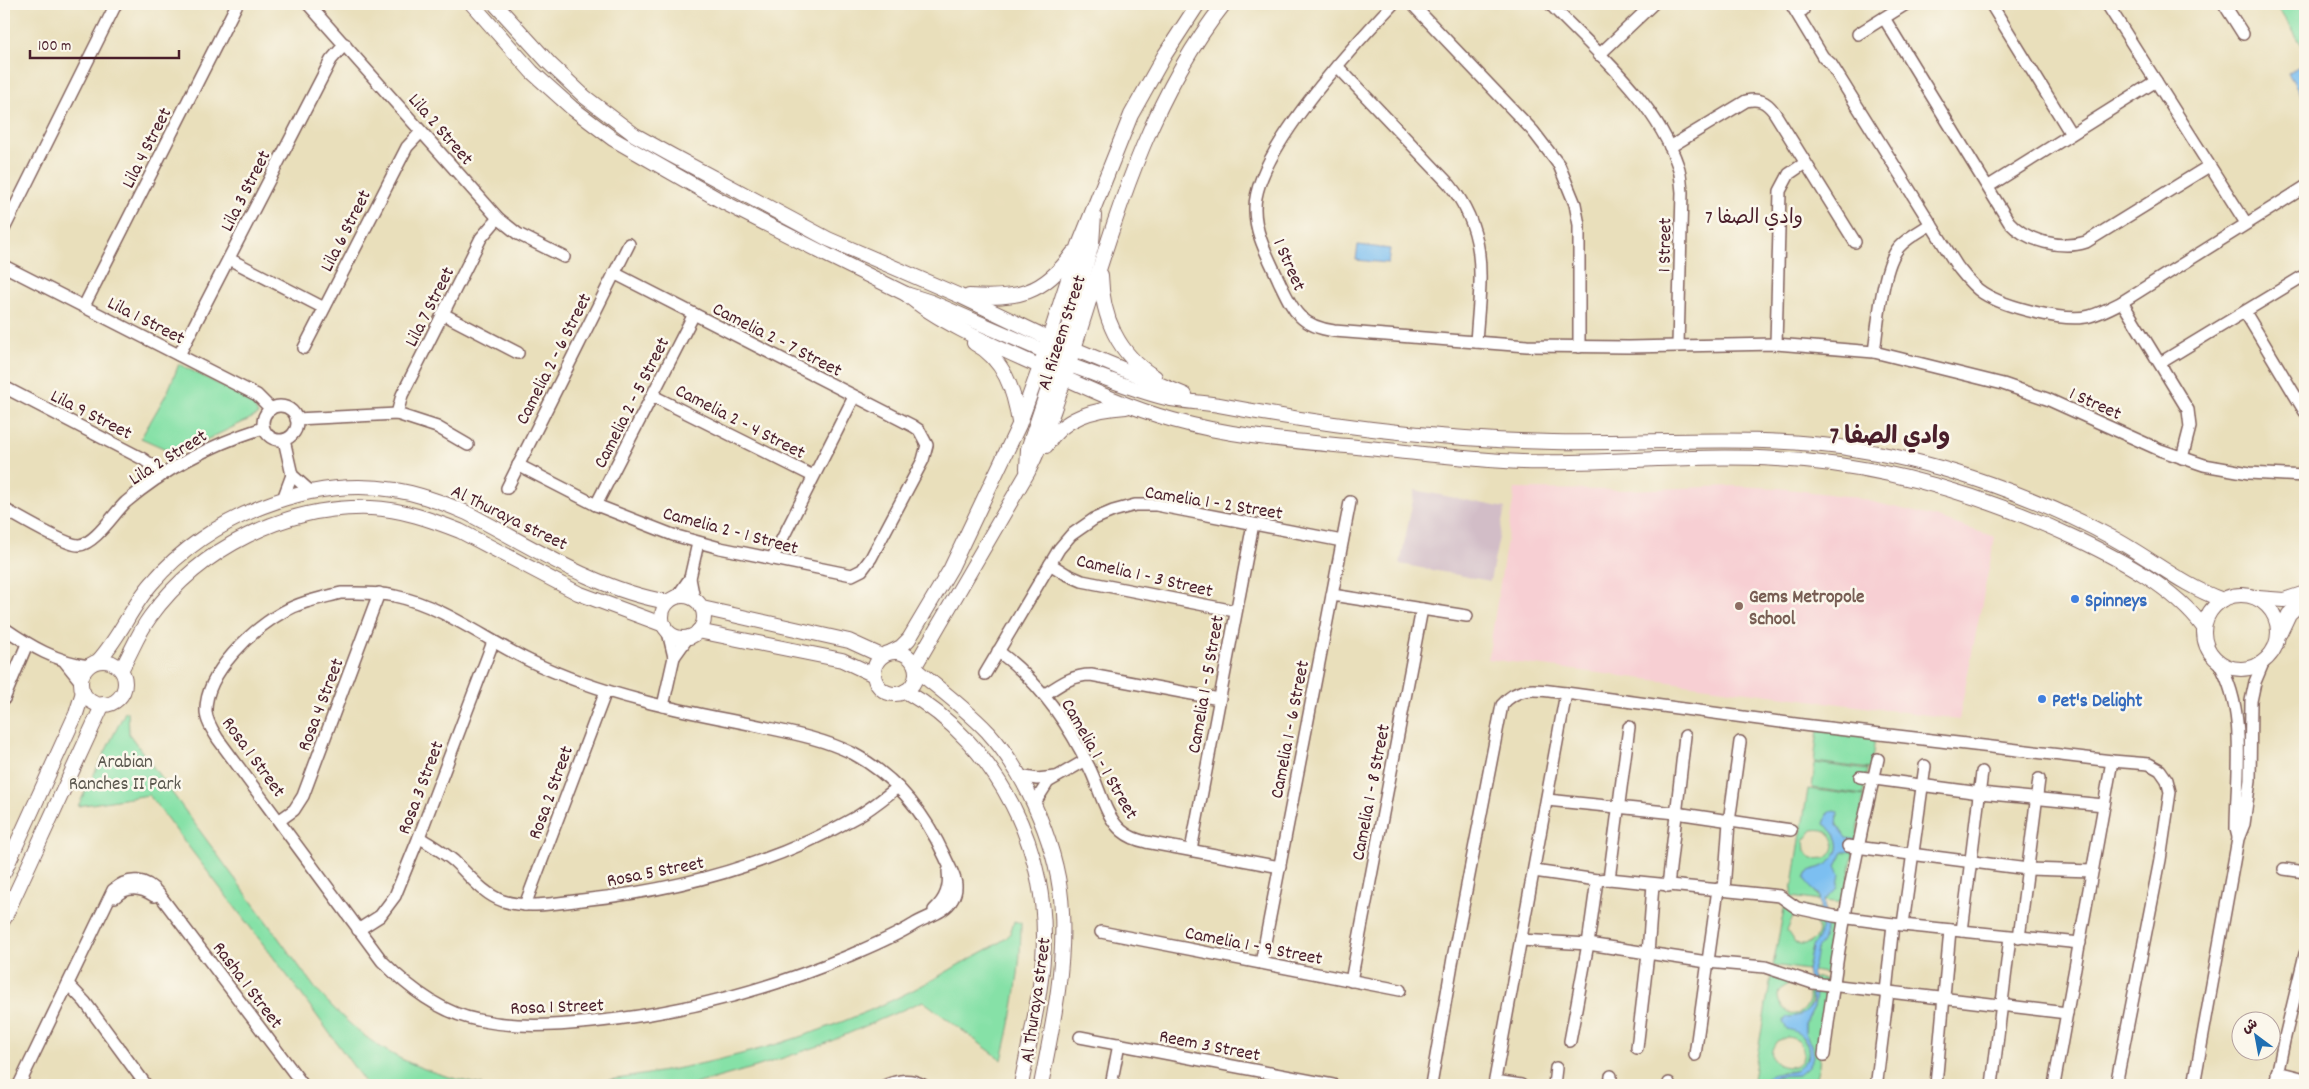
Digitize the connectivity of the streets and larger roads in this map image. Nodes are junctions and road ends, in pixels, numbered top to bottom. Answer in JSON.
{"nodes":[{"id":1,"x":116,"y":4,"type":"edge"},
{"id":2,"x":238,"y":4,"type":"edge"},
{"id":3,"x":308,"y":4,"type":"edge"},
{"id":4,"x":472,"y":4,"type":"edge"},
{"id":5,"x":495,"y":4,"type":"edge"},
{"id":6,"x":1198,"y":4,"type":"edge"},
{"id":7,"x":1224,"y":4,"type":"edge"},
{"id":8,"x":1392,"y":4,"type":"edge"},
{"id":9,"x":1412,"y":4,"type":"edge"},
{"id":10,"x":1550,"y":4,"type":"edge"},
{"id":11,"x":1653,"y":4,"type":"edge"},
{"id":12,"x":1791,"y":4,"type":"edge"},
{"id":13,"x":1906,"y":4,"type":"edge"},
{"id":14,"x":1992,"y":4,"type":"edge"},
{"id":15,"x":2107,"y":4,"type":"edge"},
{"id":16,"x":2224,"y":4,"type":"edge"},
{"id":17,"x":1802,"y":6,"type":"edge"},
{"id":18,"x":1884,"y":18,"type":"junction"},
{"id":19,"x":1858,"y":34,"type":"dead end"},
{"id":20,"x":2243,"y":34,"type":"dead end"},
{"id":21,"x":345,"y":44,"type":"junction"},
{"id":22,"x":1599,"y":55,"type":"junction"},
{"id":23,"x":1831,"y":64,"type":"junction"},
{"id":24,"x":1337,"y":66,"type":"junction"},
{"id":25,"x":2156,"y":81,"type":"junction"},
{"id":26,"x":421,"y":132,"type":"junction"},
{"id":27,"x":2071,"y":134,"type":"junction"},
{"id":28,"x":1670,"y":146,"type":"junction"},
{"id":29,"x":1805,"y":163,"type":"junction"},
{"id":30,"x":2209,"y":166,"type":"junction"},
{"id":31,"x":1989,"y":186,"type":"junction"},
{"id":32,"x":2305,"y":187,"type":"edge"},
{"id":33,"x":1093,"y":209,"type":"junction"},
{"id":34,"x":498,"y":218,"type":"junction"},
{"id":35,"x":2246,"y":223,"type":"junction"},
{"id":36,"x":1931,"y":224,"type":"junction"},
{"id":37,"x":4,"y":229,"type":"edge"},
{"id":38,"x":1855,"y":242,"type":"dead end"},
{"id":39,"x":629,"y":244,"type":"dead end"},
{"id":40,"x":1079,"y":245,"type":"junction"},
{"id":41,"x":564,"y":256,"type":"dead end"},
{"id":42,"x":229,"y":259,"type":"junction"},
{"id":43,"x":1101,"y":264,"type":"junction"},
{"id":44,"x":4,"y":266,"type":"edge"},
{"id":45,"x":614,"y":273,"type":"junction"},
{"id":46,"x":2305,"y":275,"type":"edge"},
{"id":47,"x":906,"y":294,"type":"junction"},
{"id":48,"x":960,"y":296,"type":"junction"},
{"id":49,"x":2122,"y":302,"type":"junction"},
{"id":50,"x":84,"y":306,"type":"junction"},
{"id":51,"x":324,"y":308,"type":"junction"},
{"id":52,"x":2245,"y":312,"type":"junction"},
{"id":53,"x":443,"y":314,"type":"junction"},
{"id":54,"x":694,"y":314,"type":"junction"},
{"id":55,"x":1050,"y":339,"type":"junction"},
{"id":56,"x":1476,"y":342,"type":"junction"},
{"id":57,"x":1776,"y":344,"type":"junction"},
{"id":58,"x":1678,"y":345,"type":"junction"},
{"id":59,"x":1579,"y":347,"type":"junction"},
{"id":60,"x":304,"y":348,"type":"dead end"},
{"id":61,"x":1874,"y":352,"type":"junction"},
{"id":62,"x":518,"y":353,"type":"dead end"},
{"id":63,"x":179,"y":355,"type":"junction"},
{"id":64,"x":1061,"y":360,"type":"junction"},
{"id":65,"x":2160,"y":363,"type":"junction"},
{"id":66,"x":1040,"y":367,"type":"junction"},
{"id":67,"x":4,"y":387,"type":"edge"},
{"id":68,"x":654,"y":396,"type":"junction"},
{"id":69,"x":854,"y":397,"type":"junction"},
{"id":70,"x":1199,"y":401,"type":"junction"},
{"id":71,"x":1132,"y":407,"type":"junction"},
{"id":72,"x":271,"y":409,"type":"junction"},
{"id":73,"x":2305,"y":412,"type":"edge"},
{"id":74,"x":397,"y":414,"type":"junction"},
{"id":75,"x":296,"y":419,"type":"junction"},
{"id":76,"x":1019,"y":425,"type":"junction"},
{"id":77,"x":263,"y":428,"type":"junction"},
{"id":78,"x":284,"y":440,"type":"junction"},
{"id":79,"x":468,"y":445,"type":"dead end"},
{"id":80,"x":2182,"y":458,"type":"junction"},
{"id":81,"x":518,"y":465,"type":"junction"},
{"id":82,"x":1028,"y":472,"type":"junction"},
{"id":83,"x":292,"y":475,"type":"junction"},
{"id":84,"x":814,"y":476,"type":"junction"},
{"id":85,"x":2305,"y":476,"type":"edge"},
{"id":86,"x":158,"y":478,"type":"junction"},
{"id":87,"x":507,"y":488,"type":"dead end"},
{"id":88,"x":311,"y":492,"type":"junction"},
{"id":89,"x":283,"y":499,"type":"junction"},
{"id":90,"x":1350,"y":502,"type":"dead end"},
{"id":91,"x":596,"y":505,"type":"junction"},
{"id":92,"x":4,"y":509,"type":"edge"},
{"id":93,"x":1253,"y":524,"type":"junction"},
{"id":94,"x":1342,"y":541,"type":"junction"},
{"id":95,"x":698,"y":543,"type":"junction"},
{"id":96,"x":772,"y":559,"type":"junction"},
{"id":97,"x":1050,"y":564,"type":"junction"},
{"id":98,"x":951,"y":568,"type":"junction"},
{"id":99,"x":857,"y":573,"type":"joint"},
{"id":100,"x":966,"y":577,"type":"junction"},
{"id":101,"x":690,"y":578,"type":"junction"},
{"id":102,"x":380,"y":593,"type":"junction"},
{"id":103,"x":2305,"y":593,"type":"edge"},
{"id":104,"x":934,"y":595,"type":"junction"},
{"id":105,"x":1332,"y":595,"type":"junction"},
{"id":106,"x":2258,"y":598,"type":"junction"},
{"id":107,"x":672,"y":599,"type":"junction"},
{"id":108,"x":2305,"y":599,"type":"edge"},
{"id":109,"x":2223,"y":600,"type":"junction"},
{"id":110,"x":698,"y":604,"type":"junction"},
{"id":111,"x":950,"y":605,"type":"junction"},
{"id":112,"x":1422,"y":609,"type":"junction"},
{"id":113,"x":1235,"y":611,"type":"junction"},
{"id":114,"x":1467,"y":616,"type":"dead end"},
{"id":115,"x":4,"y":628,"type":"edge"},
{"id":116,"x":2204,"y":628,"type":"junction"},
{"id":117,"x":666,"y":629,"type":"junction"},
{"id":118,"x":2280,"y":633,"type":"junction"},
{"id":119,"x":694,"y":634,"type":"junction"},
{"id":120,"x":493,"y":642,"type":"junction"},
{"id":121,"x":27,"y":644,"type":"junction"},
{"id":122,"x":998,"y":651,"type":"junction"},
{"id":123,"x":887,"y":654,"type":"junction"},
{"id":124,"x":674,"y":657,"type":"junction"},
{"id":125,"x":66,"y":662,"type":"junction"},
{"id":126,"x":94,"y":663,"type":"junction"},
{"id":127,"x":2220,"y":663,"type":"junction"},
{"id":128,"x":2263,"y":663,"type":"junction"},
{"id":129,"x":916,"y":668,"type":"junction"},
{"id":130,"x":121,"y":670,"type":"junction"},
{"id":131,"x":985,"y":674,"type":"dead end"},
{"id":132,"x":874,"y":675,"type":"junction"},
{"id":133,"x":82,"y":687,"type":"junction"},
{"id":134,"x":606,"y":691,"type":"junction"},
{"id":135,"x":905,"y":691,"type":"junction"},
{"id":136,"x":1566,"y":693,"type":"junction"},
{"id":137,"x":1044,"y":695,"type":"junction"},
{"id":138,"x":4,"y":699,"type":"edge"},
{"id":139,"x":1219,"y":700,"type":"junction"},
{"id":140,"x":104,"y":704,"type":"junction"},
{"id":141,"x":663,"y":706,"type":"junction"},
{"id":142,"x":1629,"y":728,"type":"dead end"},
{"id":143,"x":1684,"y":736,"type":"dead end"},
{"id":144,"x":1740,"y":742,"type":"dead end"},
{"id":145,"x":1878,"y":759,"type":"dead end"},
{"id":146,"x":1086,"y":760,"type":"junction"},
{"id":147,"x":2112,"y":761,"type":"junction"},
{"id":148,"x":1925,"y":766,"type":"dead end"},
{"id":149,"x":1982,"y":772,"type":"dead end"},
{"id":150,"x":1019,"y":776,"type":"junction"},
{"id":151,"x":1055,"y":776,"type":"junction"},
{"id":152,"x":1860,"y":777,"type":"dead end"},
{"id":153,"x":2039,"y":778,"type":"dead end"},
{"id":154,"x":1873,"y":779,"type":"junction"},
{"id":155,"x":1922,"y":784,"type":"junction"},
{"id":156,"x":898,"y":787,"type":"junction"},
{"id":157,"x":1980,"y":794,"type":"junction"},
{"id":158,"x":1547,"y":800,"type":"junction"},
{"id":159,"x":2036,"y":800,"type":"junction"},
{"id":160,"x":1034,"y":804,"type":"junction"},
{"id":161,"x":2104,"y":805,"type":"junction"},
{"id":162,"x":1618,"y":808,"type":"junction"},
{"id":163,"x":1676,"y":813,"type":"junction"},
{"id":164,"x":280,"y":820,"type":"junction"},
{"id":165,"x":1729,"y":822,"type":"junction"},
{"id":166,"x":1791,"y":830,"type":"dead end"},
{"id":167,"x":420,"y":837,"type":"junction"},
{"id":168,"x":2238,"y":839,"type":"junction"},
{"id":169,"x":1853,"y":846,"type":"junction"},
{"id":170,"x":1191,"y":850,"type":"junction"},
{"id":171,"x":1912,"y":854,"type":"junction"},
{"id":172,"x":1971,"y":862,"type":"junction"},
{"id":173,"x":1280,"y":867,"type":"junction"},
{"id":174,"x":2028,"y":869,"type":"junction"},
{"id":175,"x":2284,"y":869,"type":"dead end"},
{"id":176,"x":1534,"y":871,"type":"junction"},
{"id":177,"x":4,"y":872,"type":"edge"},
{"id":178,"x":2092,"y":872,"type":"junction"},
{"id":179,"x":2305,"y":872,"type":"edge"},
{"id":180,"x":1609,"y":879,"type":"junction"},
{"id":181,"x":1597,"y":880,"type":"junction"},
{"id":182,"x":1653,"y":884,"type":"junction"},
{"id":183,"x":1668,"y":886,"type":"junction"},
{"id":184,"x":1721,"y":890,"type":"junction"},
{"id":185,"x":526,"y":905,"type":"junction"},
{"id":186,"x":1844,"y":917,"type":"junction"},
{"id":187,"x":4,"y":919,"type":"edge"},
{"id":188,"x":1898,"y":924,"type":"junction"},
{"id":189,"x":358,"y":930,"type":"junction"},
{"id":190,"x":1950,"y":930,"type":"junction"},
{"id":191,"x":1962,"y":931,"type":"junction"},
{"id":192,"x":1101,"y":932,"type":"dead end"},
{"id":193,"x":2015,"y":937,"type":"junction"},
{"id":194,"x":1521,"y":940,"type":"junction"},
{"id":195,"x":2080,"y":942,"type":"junction"},
{"id":196,"x":1588,"y":944,"type":"junction"},
{"id":197,"x":1648,"y":954,"type":"junction"},
{"id":198,"x":2305,"y":954,"type":"edge"},
{"id":199,"x":1707,"y":962,"type":"junction"},
{"id":200,"x":1261,"y":963,"type":"junction"},
{"id":201,"x":1351,"y":981,"type":"junction"},
{"id":202,"x":68,"y":984,"type":"junction"},
{"id":203,"x":1832,"y":985,"type":"junction"},
{"id":204,"x":1400,"y":990,"type":"dead end"},
{"id":205,"x":1887,"y":992,"type":"junction"},
{"id":206,"x":1944,"y":998,"type":"junction"},
{"id":207,"x":2002,"y":1006,"type":"junction"},
{"id":208,"x":2067,"y":1013,"type":"junction"},
{"id":209,"x":1080,"y":1037,"type":"dead end"},
{"id":210,"x":1570,"y":1041,"type":"dead end"},
{"id":211,"x":1119,"y":1044,"type":"junction"},
{"id":212,"x":1637,"y":1048,"type":"dead end"},
{"id":213,"x":1695,"y":1055,"type":"dead end"},
{"id":214,"x":1824,"y":1055,"type":"dead end"},
{"id":215,"x":1556,"y":1068,"type":"dead end"},
{"id":216,"x":2277,"y":1072,"type":"junction"},
{"id":217,"x":2305,"y":1079,"type":"edge"},
{"id":218,"x":1876,"y":1080,"type":"dead end"},
{"id":219,"x":1495,"y":1083,"type":"edge"},
{"id":220,"x":19,"y":1085,"type":"edge"},
{"id":221,"x":146,"y":1085,"type":"edge"},
{"id":222,"x":303,"y":1085,"type":"edge"},
{"id":223,"x":886,"y":1085,"type":"edge"},
{"id":224,"x":923,"y":1085,"type":"edge"},
{"id":225,"x":1021,"y":1085,"type":"edge"},
{"id":226,"x":1041,"y":1085,"type":"edge"},
{"id":227,"x":1111,"y":1085,"type":"edge"},
{"id":228,"x":1333,"y":1085,"type":"edge"},
{"id":229,"x":1431,"y":1085,"type":"edge"},
{"id":230,"x":1521,"y":1085,"type":"edge"},
{"id":231,"x":1554,"y":1085,"type":"edge"},
{"id":232,"x":1936,"y":1085,"type":"edge"},
{"id":233,"x":1992,"y":1085,"type":"edge"},
{"id":234,"x":2054,"y":1085,"type":"edge"},
{"id":235,"x":2116,"y":1085,"type":"edge"},
{"id":236,"x":2194,"y":1085,"type":"edge"},
{"id":237,"x":2275,"y":1085,"type":"edge"}],
"edges":[{"from":1,"to":37,"type":"street"},
{"from":2,"to":50,"type":"street","name":"Lila 4 Street"},
{"from":3,"to":21,"type":"street","name":"Lila 2 Street"},
{"from":4,"to":47,"type":"street"},
{"from":5,"to":48,"type":"street"},
{"from":6,"to":33,"type":"street","name":"Al Rizeem Street"},
{"from":7,"to":43,"type":"street","name":"Al Rizeem Street"},
{"from":8,"to":24,"type":"street","name":"1 Street"},
{"from":9,"to":59,"type":"street"},
{"from":10,"to":22,"type":"street","name":"1 Street"},
{"from":11,"to":22,"type":"street"},
{"from":12,"to":23,"type":"street"},
{"from":13,"to":18,"type":"street"},
{"from":14,"to":27,"type":"street"},
{"from":15,"to":25,"type":"street"},
{"from":16,"to":20,"type":"street"},
{"from":17,"to":23,"type":"street"},
{"from":18,"to":19,"type":"street"},
{"from":18,"to":31,"type":"street"},
{"from":21,"to":26,"type":"street","name":"Lila 2 Street"},
{"from":21,"to":42,"type":"street","name":"Lila 3 Street"},
{"from":22,"to":28,"type":"street","name":"1 Street"},
{"from":23,"to":36,"type":"street"},
{"from":24,"to":56,"type":"street"},
{"from":24,"to":56,"type":"street","name":"1 Street"},
{"from":25,"to":27,"type":"street"},
{"from":25,"to":30,"type":"street"},
{"from":26,"to":34,"type":"street","name":"Lila 2 Street"},
{"from":26,"to":51,"type":"street","name":"Lila 6 Street"},
{"from":27,"to":31,"type":"street"},
{"from":28,"to":29,"type":"street"},
{"from":28,"to":58,"type":"street","name":"1 Street"},
{"from":29,"to":38,"type":"street"},
{"from":29,"to":57,"type":"street"},
{"from":30,"to":31,"type":"street"},
{"from":30,"to":35,"type":"street"},
{"from":32,"to":35,"type":"street"},
{"from":33,"to":40,"type":"street","name":"Al Rizeem Street"},
{"from":33,"to":64,"type":"street"},
{"from":34,"to":41,"type":"street","name":"Lila 2 Street"},
{"from":34,"to":53,"type":"street","name":"Lila 7 Street"},
{"from":35,"to":49,"type":"street"},
{"from":36,"to":49,"type":"street"},
{"from":36,"to":61,"type":"street"},
{"from":39,"to":45,"type":"street","name":"Camelia 2 - 6 Street"},
{"from":40,"to":48,"type":"street"},
{"from":40,"to":55,"type":"street","name":"Al Rizeem Street"},
{"from":42,"to":51,"type":"street"},
{"from":42,"to":63,"type":"street","name":"Lila 3 Street"},
{"from":43,"to":64,"type":"street","name":"Al Rizeem Street"},
{"from":43,"to":70,"type":"street"},
{"from":44,"to":50,"type":"street","name":"Lila 1 Street"},
{"from":45,"to":54,"type":"street","name":"Camelia 2 - 7 Street"},
{"from":45,"to":81,"type":"street","name":"Camelia 2 - 6 Street"},
{"from":46,"to":52,"type":"street"},
{"from":47,"to":64,"type":"street"},
{"from":47,"to":66,"type":"street"},
{"from":47,"to":76,"type":"street"},
{"from":48,"to":55,"type":"street"},
{"from":49,"to":65,"type":"street"},
{"from":50,"to":63,"type":"street","name":"Lila 1 Street"},
{"from":51,"to":60,"type":"street","name":"Lila 6 Street"},
{"from":52,"to":65,"type":"street"},
{"from":52,"to":73,"type":"street"},
{"from":53,"to":62,"type":"street"},
{"from":53,"to":74,"type":"street","name":"Lila 7 Street"},
{"from":54,"to":68,"type":"street","name":"Camelia 2 - 5 Street"},
{"from":54,"to":69,"type":"street","name":"Camelia 2 - 7 Street"},
{"from":55,"to":64,"type":"street"},
{"from":56,"to":59,"type":"street","name":"1 Street"},
{"from":57,"to":58,"type":"street","name":"1 Street"},
{"from":57,"to":61,"type":"street","name":"1 Street"},
{"from":58,"to":59,"type":"street","name":"1 Street"},
{"from":61,"to":80,"type":"street","name":"1 Street"},
{"from":63,"to":72,"type":"street","name":"Lila 1 Street"},
{"from":64,"to":66,"type":"street"},
{"from":64,"to":70,"type":"street"},
{"from":64,"to":71,"type":"street"},
{"from":64,"to":82,"type":"street"},
{"from":65,"to":80,"type":"street"},
{"from":66,"to":76,"type":"street","name":"Al Rizeem Street"},
{"from":67,"to":86,"type":"street","name":"Lila 9 Street"},
{"from":68,"to":84,"type":"street","name":"Camelia 2 - 4 Street"},
{"from":68,"to":91,"type":"street","name":"Camelia 2 - 5 Street"},
{"from":69,"to":84,"type":"street"},
{"from":69,"to":99,"type":"street","name":"Camelia 2 - 7 Street"},
{"from":70,"to":109,"type":"street"},
{"from":71,"to":82,"type":"street"},
{"from":71,"to":116,"type":"street"},
{"from":72,"to":75,"type":"street"},
{"from":72,"to":77,"type":"street"},
{"from":74,"to":75,"type":"street"},
{"from":74,"to":79,"type":"street"},
{"from":75,"to":78,"type":"street"},
{"from":76,"to":98,"type":"street","name":"Al Rizeem Street"},
{"from":77,"to":78,"type":"street"},
{"from":77,"to":86,"type":"street","name":"Lila 2 Street"},
{"from":78,"to":83,"type":"street"},
{"from":80,"to":85,"type":"street","name":"1 Street"},
{"from":81,"to":87,"type":"street","name":"Camelia 2 - 6 Street"},
{"from":81,"to":91,"type":"street","name":"Camelia 2 - 1 Street"},
{"from":82,"to":100,"type":"street"},
{"from":83,"to":88,"type":"street"},
{"from":83,"to":89,"type":"street"},
{"from":84,"to":96,"type":"street"},
{"from":86,"to":92,"type":"street","name":"Lila 2 Street"},
{"from":88,"to":89,"type":"street","name":"Al Thuraya street"},
{"from":88,"to":107,"type":"street","name":"Al Thuraya street"},
{"from":89,"to":126,"type":"street","name":"Al Thuraya street"},
{"from":90,"to":94,"type":"street","name":"Camelia 1 - 6 Street"},
{"from":91,"to":95,"type":"street","name":"Camelia 2 - 1 Street"},
{"from":93,"to":94,"type":"street","name":"Camelia 1 - 2 Street"},
{"from":93,"to":97,"type":"street","name":"Camelia 1 - 2 Street"},
{"from":93,"to":113,"type":"street","name":"Camelia 1 - 5 Street"},
{"from":94,"to":105,"type":"street","name":"Camelia 1 - 6 Street"},
{"from":95,"to":96,"type":"street","name":"Camelia 2 - 1 Street"},
{"from":95,"to":101,"type":"street"},
{"from":96,"to":99,"type":"street","name":"Camelia 2 - 1 Street"},
{"from":97,"to":113,"type":"street","name":"Camelia 1 - 3 Street"},
{"from":97,"to":122,"type":"street","name":"Camelia 1 - 2 Street"},
{"from":98,"to":100,"type":"street"},
{"from":98,"to":104,"type":"street","name":"Al Rizeem Street"},
{"from":100,"to":111,"type":"street"},
{"from":101,"to":107,"type":"street"},
{"from":101,"to":110,"type":"street"},
{"from":102,"to":120,"type":"street","name":"Rosa 1 Street"},
{"from":102,"to":164,"type":"street","name":"Rosa 4 Street"},
{"from":102,"to":164,"type":"street","name":"Rosa 1 Street"},
{"from":103,"to":106,"type":"street"},
{"from":104,"to":111,"type":"street"},
{"from":104,"to":123,"type":"street","name":"Al Rizeem Street"},
{"from":105,"to":112,"type":"street"},
{"from":105,"to":173,"type":"street","name":"Camelia 1 - 6 Street"},
{"from":106,"to":109,"type":"street"},
{"from":106,"to":118,"type":"street"},
{"from":107,"to":110,"type":"street"},
{"from":107,"to":117,"type":"street"},
{"from":108,"to":118,"type":"street"},
{"from":109,"to":116,"type":"street"},
{"from":110,"to":119,"type":"street"},
{"from":110,"to":123,"type":"street"},
{"from":111,"to":129,"type":"street"},
{"from":112,"to":114,"type":"street"},
{"from":112,"to":201,"type":"street","name":"Camelia 1 - 8 Street"},
{"from":113,"to":139,"type":"street","name":"Camelia 1 - 5 Street"},
{"from":115,"to":121,"type":"street"},
{"from":116,"to":127,"type":"street"},
{"from":117,"to":119,"type":"street"},
{"from":117,"to":124,"type":"street"},
{"from":117,"to":130,"type":"street","name":"Al Thuraya street"},
{"from":118,"to":128,"type":"street"},
{"from":119,"to":124,"type":"street"},
{"from":119,"to":132,"type":"street"},
{"from":120,"to":134,"type":"street","name":"Rosa 1 Street"},
{"from":120,"to":167,"type":"street","name":"Rosa 3 Street"},
{"from":121,"to":125,"type":"street"},
{"from":121,"to":138,"type":"street"},
{"from":122,"to":131,"type":"street","name":"Camelia 1 - 2 Street"},
{"from":122,"to":137,"type":"street","name":"Camelia 1 - 1 Street"},
{"from":123,"to":129,"type":"street"},
{"from":123,"to":132,"type":"street"},
{"from":124,"to":141,"type":"street"},
{"from":125,"to":126,"type":"street"},
{"from":125,"to":133,"type":"street"},
{"from":126,"to":130,"type":"street"},
{"from":126,"to":133,"type":"street"},
{"from":127,"to":128,"type":"street"},
{"from":127,"to":168,"type":"street"},
{"from":128,"to":168,"type":"street"},
{"from":129,"to":135,"type":"street"},
{"from":129,"to":150,"type":"street","name":"Al Thuraya street"},
{"from":130,"to":140,"type":"street"},
{"from":132,"to":135,"type":"street"},
{"from":133,"to":140,"type":"street"},
{"from":133,"to":177,"type":"street"},
{"from":134,"to":141,"type":"street","name":"Rosa 1 Street"},
{"from":134,"to":185,"type":"street","name":"Rosa 2 Street"},
{"from":135,"to":225,"type":"street","name":"Al Thuraya street"},
{"from":136,"to":147,"type":"street"},
{"from":136,"to":158,"type":"street"},
{"from":136,"to":229,"type":"street"},
{"from":137,"to":139,"type":"street"},
{"from":137,"to":146,"type":"street","name":"Camelia 1 - 1 Street"},
{"from":139,"to":170,"type":"street","name":"Camelia 1 - 5 Street"},
{"from":140,"to":187,"type":"street"},
{"from":141,"to":156,"type":"street","name":"Rosa 1 Street"},
{"from":142,"to":162,"type":"street"},
{"from":143,"to":163,"type":"street"},
{"from":144,"to":165,"type":"street"},
{"from":145,"to":154,"type":"street"},
{"from":146,"to":151,"type":"street"},
{"from":146,"to":170,"type":"street","name":"Camelia 1 - 1 Street"},
{"from":147,"to":161,"type":"street"},
{"from":147,"to":235,"type":"street"},
{"from":148,"to":155,"type":"street"},
{"from":149,"to":157,"type":"street"},
{"from":150,"to":151,"type":"street"},
{"from":150,"to":160,"type":"street","name":"Al Thuraya street"},
{"from":151,"to":160,"type":"street"},
{"from":152,"to":154,"type":"street"},
{"from":153,"to":159,"type":"street"},
{"from":154,"to":155,"type":"street"},
{"from":154,"to":169,"type":"street"},
{"from":155,"to":157,"type":"street"},
{"from":155,"to":171,"type":"street"},
{"from":156,"to":185,"type":"street","name":"Rosa 5 Street"},
{"from":156,"to":189,"type":"street","name":"Rosa 1 Street"},
{"from":157,"to":159,"type":"street"},
{"from":157,"to":172,"type":"street"},
{"from":158,"to":162,"type":"street"},
{"from":158,"to":176,"type":"street"},
{"from":159,"to":161,"type":"street"},
{"from":159,"to":174,"type":"street"},
{"from":160,"to":226,"type":"street","name":"Al Thuraya street"},
{"from":161,"to":178,"type":"street"},
{"from":162,"to":163,"type":"street"},
{"from":162,"to":180,"type":"street"},
{"from":163,"to":165,"type":"street"},
{"from":163,"to":183,"type":"street"},
{"from":164,"to":189,"type":"street","name":"Rosa 1 Street"},
{"from":165,"to":166,"type":"street"},
{"from":165,"to":184,"type":"street"},
{"from":167,"to":185,"type":"street","name":"Rosa 5 Street"},
{"from":167,"to":189,"type":"street","name":"Rosa 3 Street"},
{"from":168,"to":236,"type":"street"},
{"from":169,"to":171,"type":"street"},
{"from":169,"to":186,"type":"street"},
{"from":170,"to":173,"type":"street","name":"Camelia 1 - 1 Street"},
{"from":171,"to":172,"type":"street"},
{"from":171,"to":188,"type":"street"},
{"from":172,"to":174,"type":"street"},
{"from":172,"to":191,"type":"street"},
{"from":173,"to":200,"type":"street","name":"Camelia 1 - 6 Street"},
{"from":174,"to":178,"type":"street"},
{"from":174,"to":193,"type":"street"},
{"from":175,"to":179,"type":"street"},
{"from":176,"to":181,"type":"street"},
{"from":176,"to":194,"type":"street"},
{"from":178,"to":195,"type":"street"},
{"from":180,"to":181,"type":"street"},
{"from":180,"to":182,"type":"street"},
{"from":181,"to":196,"type":"street"},
{"from":182,"to":183,"type":"street"},
{"from":182,"to":197,"type":"street"},
{"from":183,"to":184,"type":"street"},
{"from":184,"to":186,"type":"street"},
{"from":184,"to":199,"type":"street"},
{"from":186,"to":188,"type":"street"},
{"from":186,"to":203,"type":"street"},
{"from":188,"to":190,"type":"street"},
{"from":188,"to":205,"type":"street"},
{"from":190,"to":191,"type":"street"},
{"from":190,"to":206,"type":"street"},
{"from":191,"to":193,"type":"street"},
{"from":192,"to":200,"type":"street","name":"Camelia 1 - 9 Street"},
{"from":193,"to":195,"type":"street"},
{"from":193,"to":207,"type":"street"},
{"from":194,"to":196,"type":"street"},
{"from":194,"to":219,"type":"street"},
{"from":195,"to":208,"type":"street"},
{"from":196,"to":197,"type":"street"},
{"from":196,"to":210,"type":"street"},
{"from":197,"to":199,"type":"street"},
{"from":197,"to":212,"type":"street"},
{"from":198,"to":216,"type":"street"},
{"from":199,"to":203,"type":"street"},
{"from":199,"to":213,"type":"street"},
{"from":200,"to":201,"type":"street","name":"Camelia 1 - 9 Street"},
{"from":201,"to":204,"type":"street","name":"Camelia 1 - 9 Street"},
{"from":202,"to":220,"type":"street","name":"Rasha 1 Street"},
{"from":202,"to":221,"type":"street"},
{"from":202,"to":222,"type":"street","name":"Rasha 1 Street"},
{"from":203,"to":205,"type":"street"},
{"from":203,"to":214,"type":"street"},
{"from":205,"to":206,"type":"street"},
{"from":205,"to":218,"type":"street"},
{"from":206,"to":207,"type":"street"},
{"from":206,"to":232,"type":"street"},
{"from":207,"to":208,"type":"street"},
{"from":207,"to":233,"type":"street"},
{"from":208,"to":234,"type":"street"},
{"from":209,"to":211,"type":"street","name":"Reem 3 Street"},
{"from":211,"to":227,"type":"street"},
{"from":211,"to":228,"type":"street","name":"Reem 3 Street"},
{"from":215,"to":231,"type":"street"},
{"from":216,"to":217,"type":"street"},
{"from":216,"to":237,"type":"street"},
{"from":219,"to":230,"type":"street"},
{"from":223,"to":224,"type":"street"}]}
